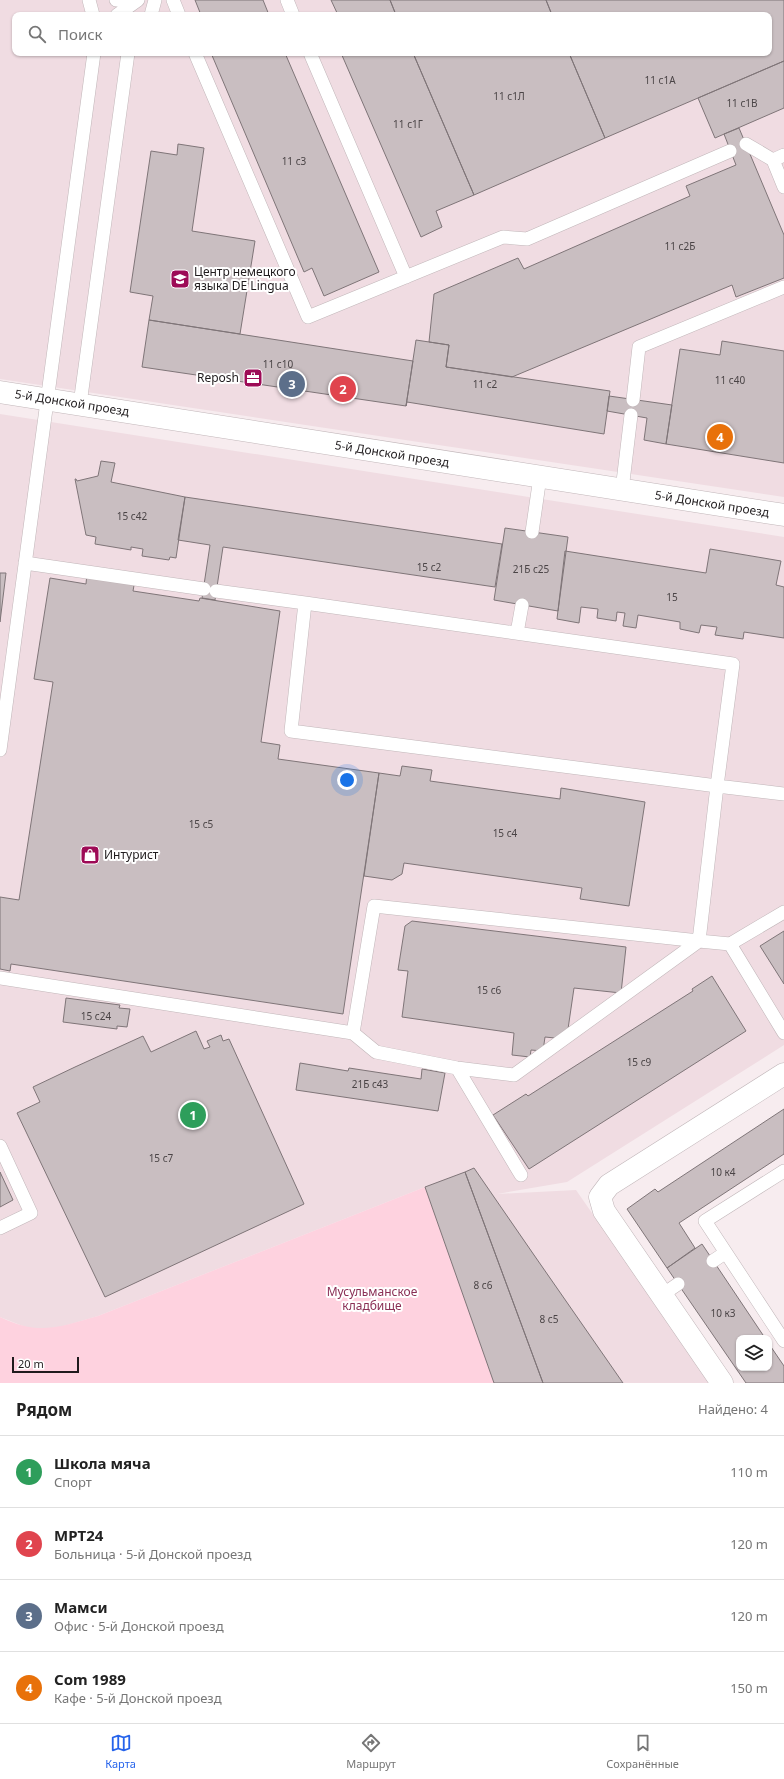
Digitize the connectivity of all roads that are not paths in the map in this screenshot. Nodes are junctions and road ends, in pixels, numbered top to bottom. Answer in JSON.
{"nodes":[{"id":1,"x":88,"y":0,"type":"edge"},
{"id":2,"x":116,"y":0,"type":"edge"},
{"id":3,"x":128,"y":0,"type":"edge"},
{"id":4,"x":138,"y":0,"type":"edge"},
{"id":5,"x":155,"y":0,"type":"edge"},
{"id":6,"x":173,"y":0,"type":"edge"},
{"id":7,"x":287,"y":0,"type":"edge"},
{"id":8,"x":92,"y":12,"type":"edge"},
{"id":9,"x":121,"y":12,"type":"edge"},
{"id":10,"x":152,"y":12,"type":"edge"},
{"id":11,"x":178,"y":12,"type":"edge"},
{"id":12,"x":292,"y":12,"type":"edge"},
{"id":13,"x":94,"y":56,"type":"edge"},
{"id":14,"x":128,"y":56,"type":"edge"},
{"id":15,"x":196,"y":56,"type":"edge"},
{"id":16,"x":311,"y":56,"type":"edge"},
{"id":17,"x":746,"y":144,"type":"dead end"},
{"id":18,"x":730,"y":151,"type":"dead end"},
{"id":19,"x":778,"y":158,"type":"edge"},
{"id":20,"x":784,"y":187,"type":"edge"},
{"id":21,"x":406,"y":277,"type":"junction"},
{"id":22,"x":784,"y":287,"type":"edge"},
{"id":23,"x":0,"y":392,"type":"edge"},
{"id":24,"x":47,"y":399,"type":"junction"},
{"id":25,"x":633,"y":400,"type":"dead end"},
{"id":26,"x":80,"y":404,"type":"junction"},
{"id":27,"x":631,"y":415,"type":"dead end"},
{"id":28,"x":540,"y":477,"type":"junction"},
{"id":29,"x":622,"y":490,"type":"junction"},
{"id":30,"x":784,"y":515,"type":"edge"},
{"id":31,"x":532,"y":532,"type":"dead end"},
{"id":32,"x":24,"y":563,"type":"junction"},
{"id":33,"x":305,"y":603,"type":"junction"},
{"id":34,"x":522,"y":605,"type":"dead end"},
{"id":35,"x":517,"y":633,"type":"junction"},
{"id":36,"x":0,"y":750,"type":"edge"},
{"id":37,"x":717,"y":786,"type":"junction"},
{"id":38,"x":784,"y":794,"type":"edge"},
{"id":39,"x":784,"y":912,"type":"edge"},
{"id":40,"x":699,"y":941,"type":"junction"},
{"id":41,"x":730,"y":944,"type":"junction"},
{"id":42,"x":0,"y":978,"type":"edge"},
{"id":43,"x":353,"y":1033,"type":"junction"},
{"id":44,"x":784,"y":1033,"type":"edge"},
{"id":45,"x":457,"y":1068,"type":"junction"},
{"id":46,"x":784,"y":1074,"type":"edge"},
{"id":47,"x":0,"y":1146,"type":"edge"},
{"id":48,"x":784,"y":1171,"type":"edge"},
{"id":49,"x":521,"y":1175,"type":"dead end"},
{"id":50,"x":0,"y":1228,"type":"edge"},
{"id":51,"x":725,"y":1253,"type":"junction"},
{"id":52,"x":713,"y":1261,"type":"dead end"},
{"id":53,"x":784,"y":1340,"type":"edge"},
{"id":54,"x":722,"y":1383,"type":"edge"}],
"edges":[{"from":1,"to":8,"type":"lane"},
{"from":2,"to":3,"type":"lane"},
{"from":4,"to":9,"type":"lane"},
{"from":5,"to":10,"type":"lane"},
{"from":6,"to":11,"type":"lane"},
{"from":7,"to":12,"type":"lane"},
{"from":13,"to":24,"type":"lane"},
{"from":14,"to":26,"type":"lane"},
{"from":15,"to":21,"type":"lane"},
{"from":16,"to":21,"type":"lane"},
{"from":17,"to":19,"type":"lane"},
{"from":18,"to":21,"type":"lane"},
{"from":19,"to":20,"type":"lane"},
{"from":22,"to":25,"type":"lane"},
{"from":23,"to":24,"type":"street","name":"5-й Донской проезд"},
{"from":24,"to":26,"type":"street","name":"5-й Донской проезд"},
{"from":24,"to":32,"type":"lane"},
{"from":26,"to":28,"type":"street","name":"5-й Донской проезд"},
{"from":27,"to":29,"type":"lane"},
{"from":28,"to":29,"type":"street","name":"5-й Донской проезд"},
{"from":28,"to":31,"type":"lane"},
{"from":29,"to":30,"type":"street","name":"5-й Донской проезд"},
{"from":32,"to":33,"type":"lane"},
{"from":32,"to":36,"type":"lane"},
{"from":33,"to":35,"type":"lane"},
{"from":33,"to":37,"type":"lane"},
{"from":34,"to":35,"type":"lane"},
{"from":35,"to":37,"type":"lane"},
{"from":37,"to":38,"type":"lane"},
{"from":37,"to":40,"type":"lane"},
{"from":39,"to":41,"type":"lane"},
{"from":40,"to":41,"type":"lane"},
{"from":40,"to":43,"type":"lane"},
{"from":40,"to":45,"type":"lane"},
{"from":41,"to":44,"type":"lane"},
{"from":42,"to":43,"type":"lane"},
{"from":43,"to":45,"type":"lane"},
{"from":45,"to":49,"type":"lane"},
{"from":46,"to":54,"type":"street"},
{"from":47,"to":50,"type":"lane"},
{"from":48,"to":51,"type":"lane"},
{"from":51,"to":52,"type":"lane"},
{"from":51,"to":53,"type":"lane"}]}
